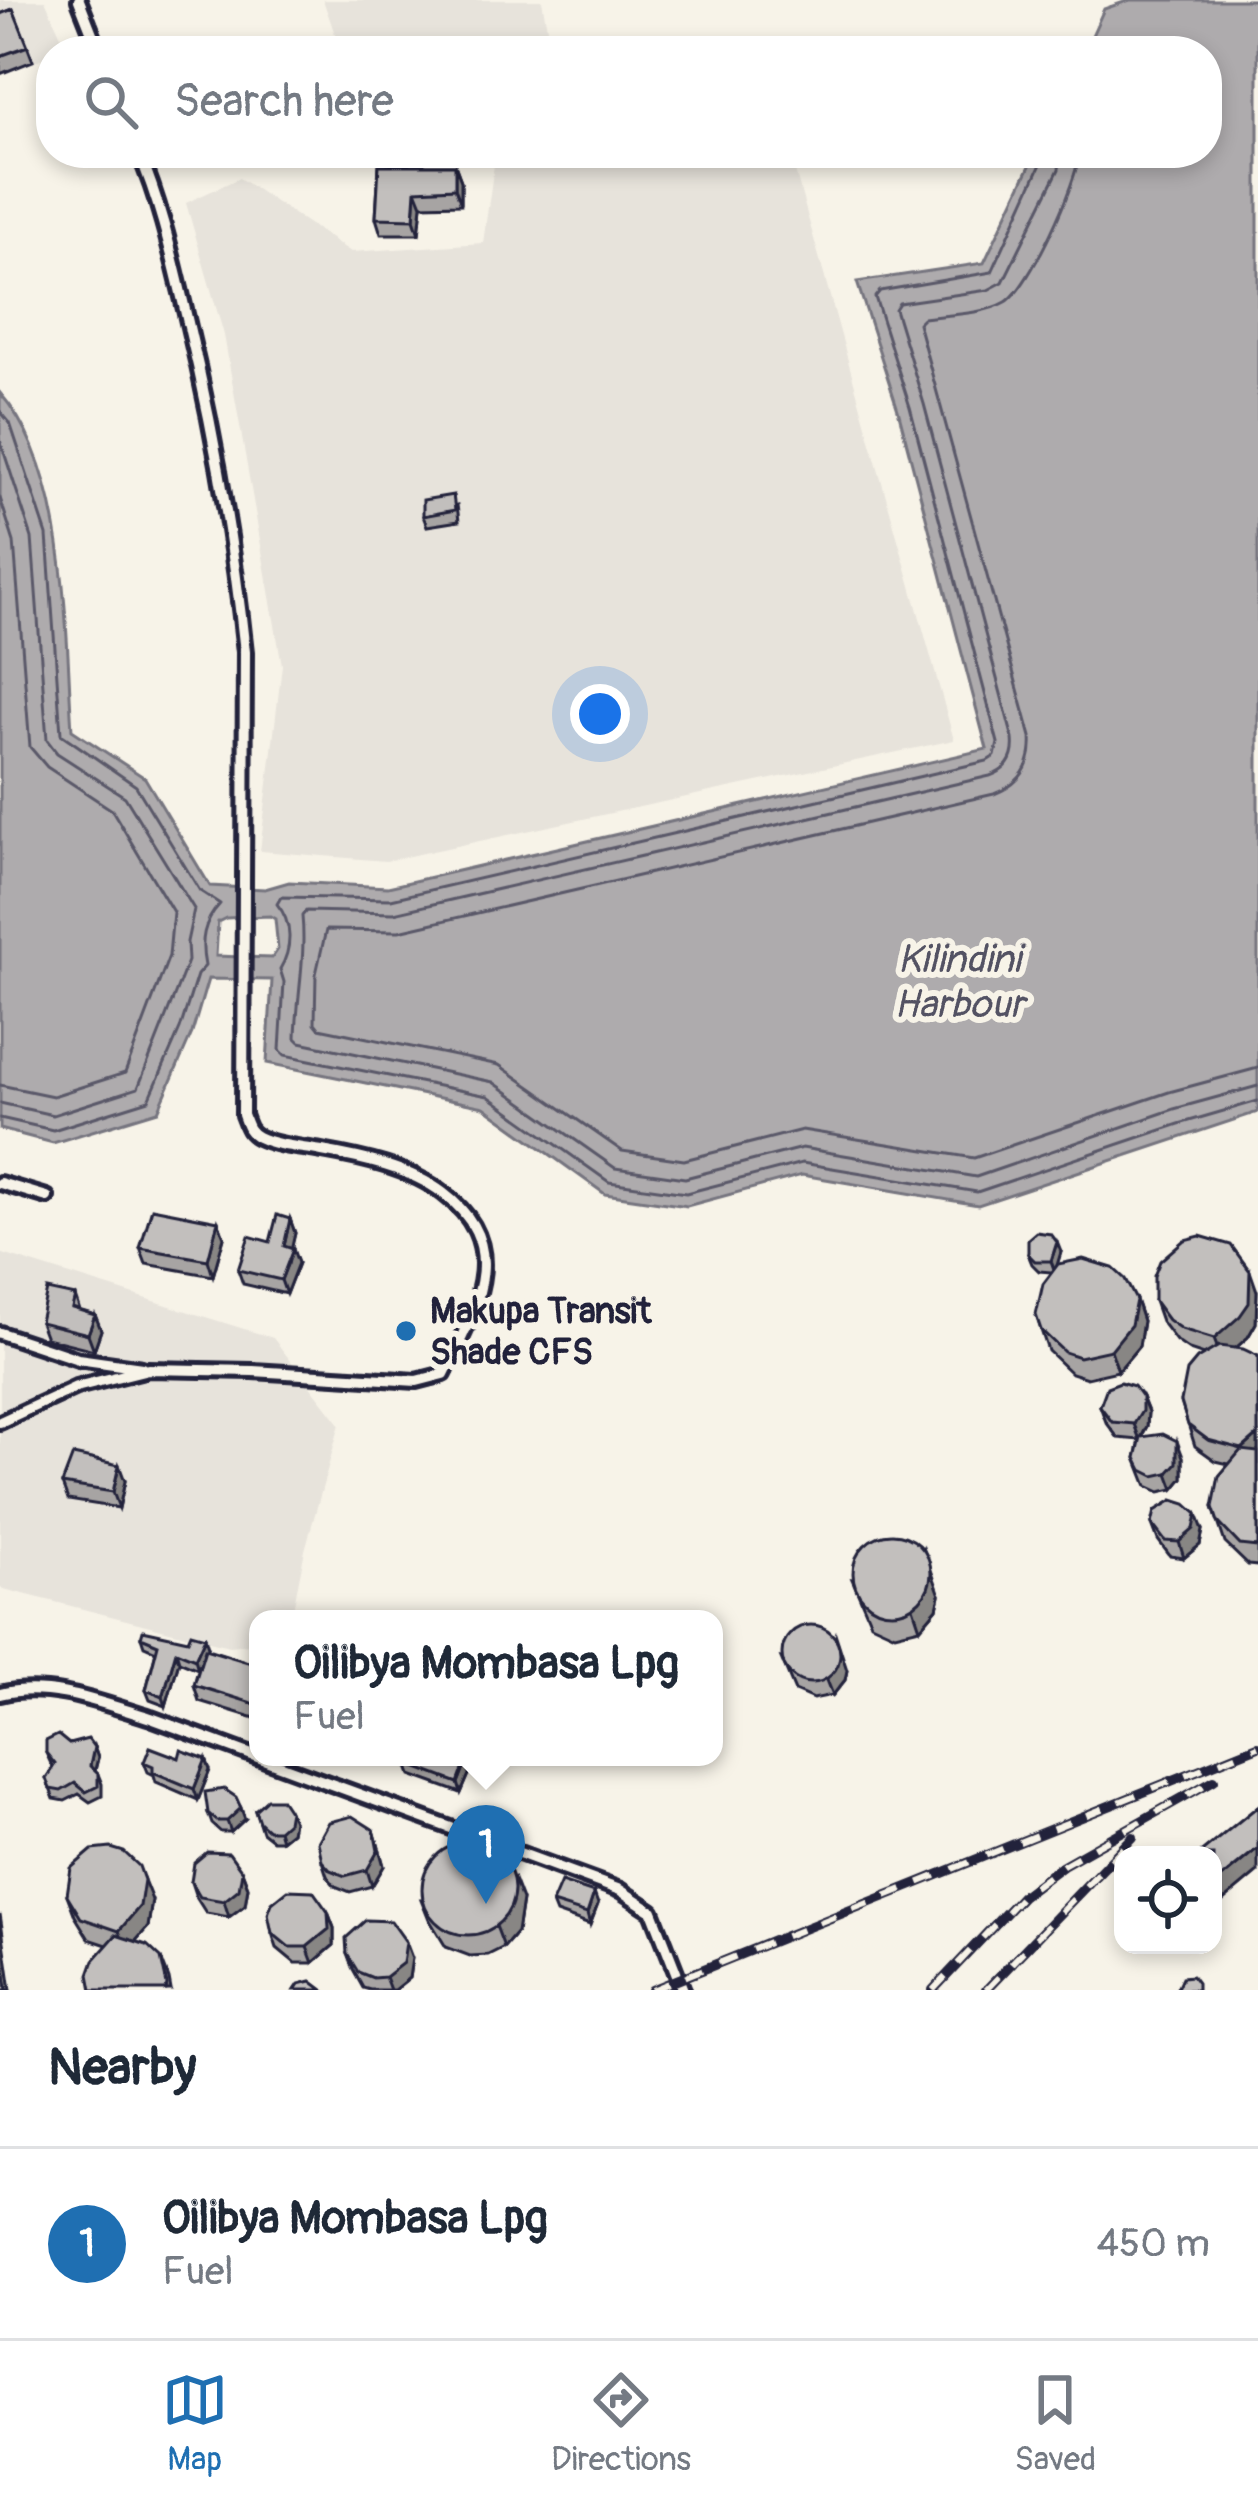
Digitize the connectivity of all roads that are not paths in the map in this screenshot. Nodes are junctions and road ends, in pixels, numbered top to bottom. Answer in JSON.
{"nodes":[{"id":1,"x":79,"y":0,"type":"edge"},
{"id":2,"x":93,"y":36,"type":"edge"},
{"id":3,"x":145,"y":168,"type":"edge"},
{"id":4,"x":0,"y":1183,"type":"edge"},
{"id":5,"x":47,"y":1197,"type":"dead end"},
{"id":6,"x":0,"y":1333,"type":"edge"},
{"id":7,"x":148,"y":1369,"type":"junction"},
{"id":8,"x":0,"y":1422,"type":"edge"},
{"id":9,"x":0,"y":1694,"type":"edge"},
{"id":10,"x":249,"y":1754,"type":"edge"},
{"id":11,"x":282,"y":1766,"type":"edge"},
{"id":12,"x":683,"y":1990,"type":"edge"}],
"edges":[{"from":1,"to":2,"type":"lane"},
{"from":3,"to":7,"type":"lane"},
{"from":4,"to":5,"type":"lane"},
{"from":6,"to":7,"type":"lane"},
{"from":7,"to":8,"type":"lane"},
{"from":9,"to":10,"type":"lane"},
{"from":11,"to":12,"type":"lane"}]}
